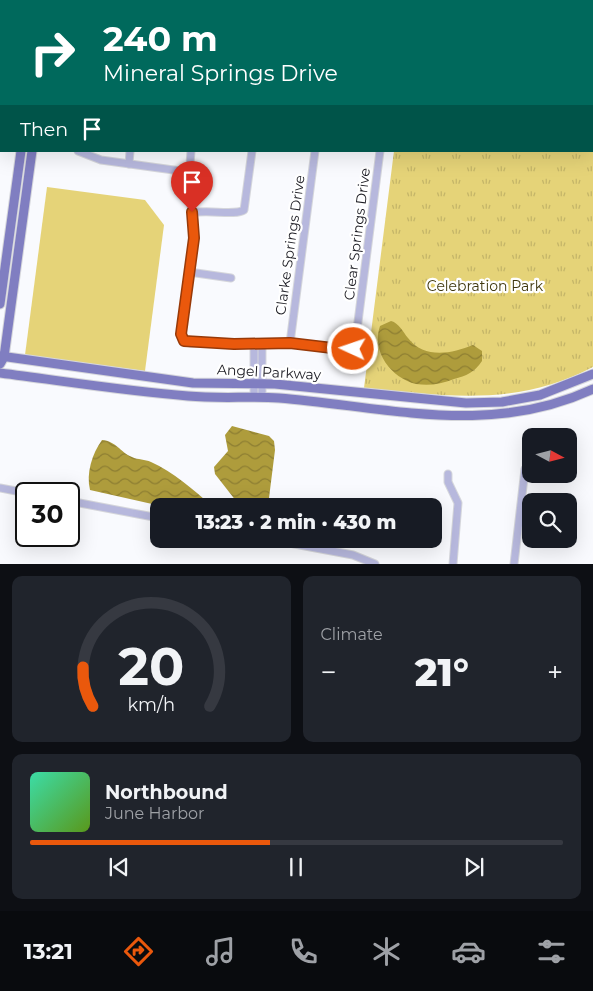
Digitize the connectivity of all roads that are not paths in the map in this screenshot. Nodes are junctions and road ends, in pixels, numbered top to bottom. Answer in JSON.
{"nodes":[{"id":1,"x":21,"y":152,"type":"edge"},
{"id":2,"x":32,"y":152,"type":"edge"},
{"id":3,"x":80,"y":152,"type":"edge"},
{"id":4,"x":130,"y":152,"type":"edge"},
{"id":5,"x":191,"y":152,"type":"edge"},
{"id":6,"x":252,"y":152,"type":"edge"},
{"id":7,"x":315,"y":152,"type":"edge"},
{"id":8,"x":380,"y":152,"type":"edge"},
{"id":9,"x":129,"y":164,"type":"junction"},
{"id":10,"x":188,"y":172,"type":"junction"},
{"id":11,"x":192,"y":212,"type":"junction"},
{"id":12,"x":8,"y":247,"type":"junction"},
{"id":13,"x":189,"y":272,"type":"junction"},
{"id":14,"x":231,"y":278,"type":"dead end"},
{"id":15,"x":12,"y":294,"type":"junction"},
{"id":16,"x":0,"y":304,"type":"edge"},
{"id":17,"x":290,"y":343,"type":"junction"},
{"id":18,"x":258,"y":344,"type":"junction"},
{"id":19,"x":1,"y":359,"type":"edge"},
{"id":20,"x":0,"y":373,"type":"edge"},
{"id":21,"x":593,"y":374,"type":"edge"},
{"id":22,"x":258,"y":384,"type":"junction"},
{"id":23,"x":593,"y":389,"type":"edge"},
{"id":24,"x":258,"y":397,"type":"junction"},
{"id":25,"x":448,"y":474,"type":"dead end"},
{"id":26,"x":523,"y":483,"type":"edge"},
{"id":27,"x":0,"y":488,"type":"edge"},
{"id":28,"x":15,"y":491,"type":"edge"},
{"id":29,"x":80,"y":503,"type":"edge"},
{"id":30,"x":150,"y":516,"type":"edge"},
{"id":31,"x":316,"y":548,"type":"edge"},
{"id":32,"x":375,"y":564,"type":"edge"},
{"id":33,"x":453,"y":564,"type":"edge"},
{"id":34,"x":514,"y":564,"type":"edge"}],
"edges":[{"from":1,"to":12,"type":"main road"},
{"from":2,"to":15,"type":"main road"},
{"from":3,"to":9,"type":"street"},
{"from":4,"to":9,"type":"street"},
{"from":5,"to":10,"type":"street"},
{"from":6,"to":11,"type":"street"},
{"from":7,"to":17,"type":"street","name":"Clarke Springs Drive"},
{"from":8,"to":17,"type":"street","name":"Clear Springs Drive"},
{"from":9,"to":10,"type":"street"},
{"from":10,"to":11,"type":"street"},
{"from":11,"to":13,"type":"street"},
{"from":12,"to":15,"type":"main road"},
{"from":12,"to":16,"type":"main road"},
{"from":13,"to":14,"type":"street"},
{"from":13,"to":18,"type":"street"},
{"from":15,"to":19,"type":"main road"},
{"from":17,"to":18,"type":"street"},
{"from":18,"to":22,"type":"street"},
{"from":19,"to":22,"type":"main road","name":"Angel Parkway"},
{"from":20,"to":24,"type":"main road","name":"Angel Parkway"},
{"from":21,"to":22,"type":"main road","name":"Angel Parkway"},
{"from":22,"to":24,"type":"street"},
{"from":23,"to":24,"type":"main road","name":"Angel Parkway"},
{"from":25,"to":33,"type":"street"},
{"from":26,"to":34,"type":"street"},
{"from":27,"to":28,"type":"street"},
{"from":29,"to":30,"type":"street"},
{"from":31,"to":32,"type":"street"}]}
